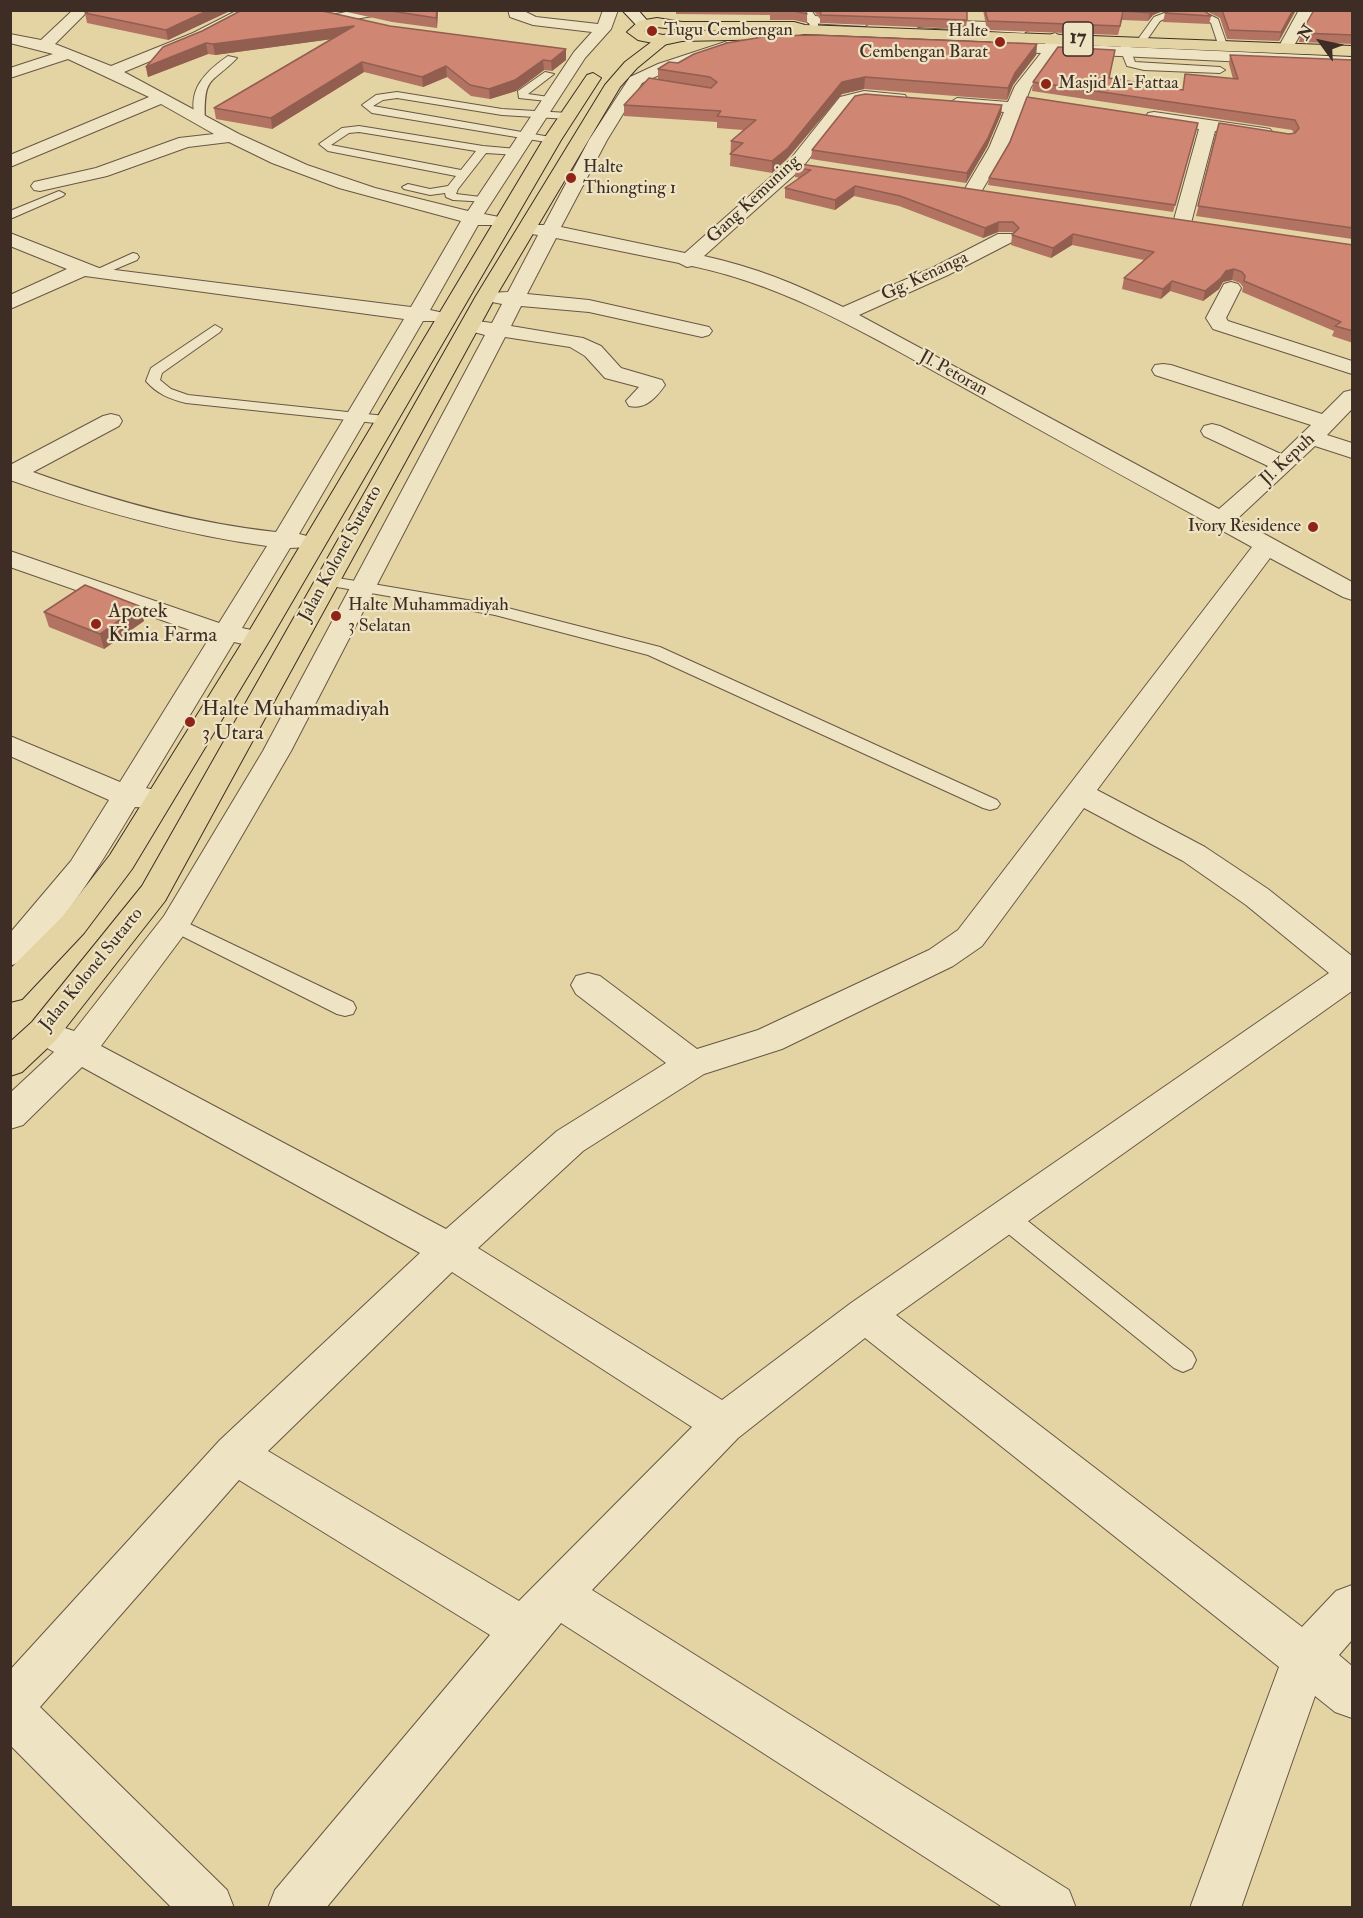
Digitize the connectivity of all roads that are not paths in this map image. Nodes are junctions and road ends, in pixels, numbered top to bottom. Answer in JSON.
{"nodes":[{"id":1,"x":82,"y":10,"type":"edge"},
{"id":2,"x":252,"y":10,"type":"edge"},
{"id":3,"x":385,"y":10,"type":"edge"},
{"id":4,"x":515,"y":10,"type":"edge"},
{"id":5,"x":629,"y":10,"type":"edge"},
{"id":6,"x":1307,"y":10,"type":"edge"},
{"id":7,"x":319,"y":14,"type":"edge"},
{"id":8,"x":1170,"y":14,"type":"edge"},
{"id":9,"x":1203,"y":15,"type":"edge"},
{"id":10,"x":337,"y":18,"type":"junction"},
{"id":11,"x":607,"y":20,"type":"edge"},
{"id":12,"x":976,"y":24,"type":"edge"},
{"id":13,"x":373,"y":26,"type":"edge"},
{"id":14,"x":810,"y":26,"type":"edge"},
{"id":15,"x":666,"y":29,"type":"edge"},
{"id":16,"x":10,"y":38,"type":"edge"},
{"id":17,"x":943,"y":39,"type":"junction"},
{"id":18,"x":1220,"y":41,"type":"junction"},
{"id":19,"x":1135,"y":42,"type":"junction"},
{"id":20,"x":1053,"y":43,"type":"junction"},
{"id":21,"x":1353,"y":43,"type":"edge"},
{"id":22,"x":1288,"y":44,"type":"junction"},
{"id":23,"x":45,"y":45,"type":"junction"},
{"id":24,"x":1353,"y":51,"type":"edge"},
{"id":25,"x":67,"y":54,"type":"junction"},
{"id":26,"x":231,"y":58,"type":"edge"},
{"id":27,"x":1353,"y":62,"type":"edge"},
{"id":28,"x":1220,"y":70,"type":"dead end"},
{"id":29,"x":110,"y":72,"type":"junction"},
{"id":30,"x":10,"y":73,"type":"edge"},
{"id":31,"x":549,"y":74,"type":"edge"},
{"id":32,"x":634,"y":82,"type":"junction"},
{"id":33,"x":658,"y":85,"type":"edge"},
{"id":34,"x":161,"y":98,"type":"junction"},
{"id":35,"x":912,"y":99,"type":"edge"},
{"id":36,"x":1040,"y":99,"type":"edge"},
{"id":37,"x":945,"y":102,"type":"edge"},
{"id":38,"x":1016,"y":102,"type":"junction"},
{"id":39,"x":554,"y":110,"type":"junction"},
{"id":40,"x":607,"y":111,"type":"junction"},
{"id":41,"x":1141,"y":115,"type":"edge"},
{"id":42,"x":201,"y":118,"type":"junction"},
{"id":43,"x":1208,"y":125,"type":"junction"},
{"id":44,"x":1275,"y":134,"type":"edge"},
{"id":45,"x":231,"y":137,"type":"junction"},
{"id":46,"x":19,"y":140,"type":"dead end"},
{"id":47,"x":532,"y":143,"type":"junction"},
{"id":48,"x":45,"y":147,"type":"junction"},
{"id":49,"x":483,"y":149,"type":"junction"},
{"id":50,"x":10,"y":162,"type":"edge"},
{"id":51,"x":795,"y":165,"type":"junction"},
{"id":52,"x":817,"y":168,"type":"edge"},
{"id":53,"x":464,"y":174,"type":"junction"},
{"id":54,"x":40,"y":186,"type":"dead end"},
{"id":55,"x":408,"y":187,"type":"dead end"},
{"id":56,"x":452,"y":189,"type":"junction"},
{"id":57,"x":949,"y":189,"type":"edge"},
{"id":58,"x":972,"y":192,"type":"junction"},
{"id":59,"x":59,"y":194,"type":"dead end"},
{"id":60,"x":995,"y":195,"type":"edge"},
{"id":61,"x":479,"y":209,"type":"junction"},
{"id":62,"x":10,"y":216,"type":"edge"},
{"id":63,"x":1159,"y":219,"type":"edge"},
{"id":64,"x":503,"y":222,"type":"junction"},
{"id":65,"x":1182,"y":223,"type":"junction"},
{"id":66,"x":1204,"y":226,"type":"edge"},
{"id":67,"x":539,"y":230,"type":"junction"},
{"id":68,"x":1005,"y":238,"type":"edge"},
{"id":69,"x":10,"y":239,"type":"edge"},
{"id":70,"x":133,"y":258,"type":"dead end"},
{"id":71,"x":687,"y":261,"type":"junction"},
{"id":72,"x":88,"y":271,"type":"junction"},
{"id":73,"x":1231,"y":288,"type":"dead end"},
{"id":74,"x":486,"y":296,"type":"junction"},
{"id":75,"x":514,"y":298,"type":"junction"},
{"id":76,"x":10,"y":303,"type":"edge"},
{"id":77,"x":418,"y":314,"type":"junction"},
{"id":78,"x":844,"y":314,"type":"junction"},
{"id":79,"x":458,"y":322,"type":"junction"},
{"id":80,"x":215,"y":329,"type":"dead end"},
{"id":81,"x":498,"y":329,"type":"junction"},
{"id":82,"x":702,"y":331,"type":"dead end"},
{"id":83,"x":1353,"y":368,"type":"edge"},
{"id":84,"x":1164,"y":370,"type":"dead end"},
{"id":85,"x":1353,"y":397,"type":"edge"},
{"id":86,"x":637,"y":401,"type":"dead end"},
{"id":87,"x":357,"y":417,"type":"junction"},
{"id":88,"x":385,"y":420,"type":"junction"},
{"id":89,"x":111,"y":421,"type":"dead end"},
{"id":90,"x":1320,"y":430,"type":"junction"},
{"id":91,"x":1212,"y":431,"type":"dead end"},
{"id":92,"x":1353,"y":451,"type":"edge"},
{"id":93,"x":1284,"y":464,"type":"junction"},
{"id":94,"x":12,"y":472,"type":"edge"},
{"id":95,"x":1221,"y":520,"type":"junction"},
{"id":96,"x":283,"y":540,"type":"junction"},
{"id":97,"x":314,"y":543,"type":"junction"},
{"id":98,"x":1267,"y":545,"type":"junction"},
{"id":99,"x":10,"y":558,"type":"edge"},
{"id":100,"x":326,"y":580,"type":"junction"},
{"id":101,"x":363,"y":587,"type":"junction"},
{"id":102,"x":1353,"y":592,"type":"edge"},
{"id":103,"x":226,"y":634,"type":"junction"},
{"id":104,"x":258,"y":638,"type":"junction"},
{"id":105,"x":10,"y":745,"type":"edge"},
{"id":106,"x":1081,"y":794,"type":"junction"},
{"id":107,"x":127,"y":797,"type":"junction"},
{"id":108,"x":160,"y":799,"type":"junction"},
{"id":109,"x":990,"y":804,"type":"dead end"},
{"id":110,"x":175,"y":924,"type":"junction"},
{"id":111,"x":10,"y":954,"type":"edge"},
{"id":112,"x":1353,"y":974,"type":"edge"},
{"id":113,"x":588,"y":985,"type":"dead end"},
{"id":114,"x":10,"y":990,"type":"edge"},
{"id":115,"x":345,"y":1008,"type":"dead end"},
{"id":116,"x":62,"y":1040,"type":"junction"},
{"id":117,"x":10,"y":1063,"type":"edge"},
{"id":118,"x":692,"y":1064,"type":"junction"},
{"id":119,"x":10,"y":1115,"type":"edge"},
{"id":120,"x":1005,"y":1216,"type":"junction"},
{"id":121,"x":449,"y":1250,"type":"junction"},
{"id":122,"x":865,"y":1315,"type":"junction"},
{"id":123,"x":1183,"y":1360,"type":"dead end"},
{"id":124,"x":723,"y":1424,"type":"junction"},
{"id":125,"x":235,"y":1454,"type":"junction"},
{"id":126,"x":558,"y":1594,"type":"junction"},
{"id":127,"x":1353,"y":1607,"type":"edge"},
{"id":128,"x":524,"y":1630,"type":"junction"},
{"id":129,"x":1306,"y":1657,"type":"junction"},
{"id":130,"x":1353,"y":1695,"type":"edge"},
{"id":131,"x":10,"y":1706,"type":"edge"},
{"id":132,"x":10,"y":1711,"type":"edge"},
{"id":133,"x":209,"y":1908,"type":"edge"},
{"id":134,"x":292,"y":1908,"type":"edge"},
{"id":135,"x":1051,"y":1908,"type":"edge"},
{"id":136,"x":1215,"y":1908,"type":"edge"}],
"edges":[{"from":1,"to":23,"type":"street"},
{"from":2,"to":29,"type":"street"},
{"from":3,"to":10,"type":"street"},
{"from":4,"to":11,"type":"street"},
{"from":5,"to":15,"type":"street"},
{"from":6,"to":22,"type":"street"},
{"from":7,"to":10,"type":"street"},
{"from":8,"to":19,"type":"lane"},
{"from":9,"to":18,"type":"lane"},
{"from":10,"to":13,"type":"street"},
{"from":11,"to":39,"type":"street"},
{"from":12,"to":14,"type":"street"},
{"from":12,"to":17,"type":"main road","number":"17"},
{"from":12,"to":19,"type":"street"},
{"from":12,"to":20,"type":"main road","number":"17"},
{"from":14,"to":15,"type":"main road"},
{"from":14,"to":17,"type":"street"},
{"from":14,"to":32,"type":"street"},
{"from":15,"to":39,"type":"main road","name":"Jalan Kolonel Sutarto"},
{"from":15,"to":40,"type":"main road","name":"Jalan Kolonel Sutarto"},
{"from":16,"to":23,"type":"street"},
{"from":17,"to":20,"type":"street"},
{"from":18,"to":19,"type":"main road"},
{"from":18,"to":22,"type":"main road"},
{"from":19,"to":20,"type":"street"},
{"from":19,"to":27,"type":"street"},
{"from":19,"to":28,"type":"lane"},
{"from":20,"to":38,"type":"street"},
{"from":21,"to":22,"type":"street"},
{"from":22,"to":24,"type":"main road"},
{"from":23,"to":25,"type":"street"},
{"from":25,"to":29,"type":"street"},
{"from":25,"to":30,"type":"street"},
{"from":26,"to":42,"type":"lane"},
{"from":29,"to":34,"type":"street"},
{"from":31,"to":39,"type":"lane"},
{"from":32,"to":33,"type":"lane"},
{"from":32,"to":40,"type":"street"},
{"from":34,"to":42,"type":"street"},
{"from":34,"to":48,"type":"street"},
{"from":35,"to":51,"type":"street","name":"Gang Kemuning"},
{"from":36,"to":38,"type":"street"},
{"from":37,"to":38,"type":"street"},
{"from":38,"to":58,"type":"street"},
{"from":39,"to":47,"type":"main road","name":"Jalan Kolonel Sutarto"},
{"from":39,"to":47,"type":"lane"},
{"from":40,"to":67,"type":"main road","name":"Jalan Kolonel Sutarto"},
{"from":41,"to":43,"type":"street"},
{"from":42,"to":45,"type":"street"},
{"from":43,"to":44,"type":"street"},
{"from":43,"to":65,"type":"street"},
{"from":45,"to":54,"type":"street"},
{"from":45,"to":61,"type":"street"},
{"from":46,"to":48,"type":"street"},
{"from":47,"to":49,"type":"lane"},
{"from":47,"to":61,"type":"street"},
{"from":47,"to":64,"type":"main road","name":"Jalan Kolonel Sutarto"},
{"from":48,"to":50,"type":"street"},
{"from":49,"to":53,"type":"lane"},
{"from":49,"to":53,"type":"lane"},
{"from":51,"to":52,"type":"street"},
{"from":51,"to":71,"type":"street","name":"Gang Kemuning"},
{"from":53,"to":56,"type":"lane"},
{"from":55,"to":56,"type":"lane"},
{"from":56,"to":61,"type":"lane"},
{"from":57,"to":58,"type":"street"},
{"from":58,"to":60,"type":"street"},
{"from":59,"to":62,"type":"lane"},
{"from":61,"to":64,"type":"street"},
{"from":61,"to":77,"type":"street"},
{"from":63,"to":65,"type":"street"},
{"from":64,"to":79,"type":"main road","name":"Jalan Kolonel Sutarto"},
{"from":65,"to":66,"type":"street"},
{"from":67,"to":71,"type":"street","name":"Jl. Petoran"},
{"from":67,"to":74,"type":"main road","name":"Jalan Kolonel Sutarto"},
{"from":67,"to":75,"type":"street"},
{"from":68,"to":78,"type":"street","name":"Gg. Kenanga"},
{"from":69,"to":72,"type":"street"},
{"from":70,"to":72,"type":"lane"},
{"from":71,"to":78,"type":"street","name":"Jl. Petoran"},
{"from":72,"to":76,"type":"street"},
{"from":72,"to":77,"type":"street"},
{"from":73,"to":83,"type":"street"},
{"from":74,"to":75,"type":"street"},
{"from":74,"to":79,"type":"main road","name":"Jalan Kolonel Sutarto"},
{"from":75,"to":81,"type":"street"},
{"from":75,"to":82,"type":"street"},
{"from":77,"to":79,"type":"street"},
{"from":77,"to":87,"type":"street"},
{"from":78,"to":95,"type":"street","name":"Jl. Petoran"},
{"from":79,"to":81,"type":"street"},
{"from":79,"to":88,"type":"main road","name":"Jalan Kolonel Sutarto"},
{"from":79,"to":100,"type":"main road","name":"Jalan Kolonel Sutarto"},
{"from":80,"to":87,"type":"lane"},
{"from":81,"to":86,"type":"street"},
{"from":81,"to":101,"type":"street"},
{"from":84,"to":90,"type":"street"},
{"from":85,"to":90,"type":"street","name":"Jl. Kepuh"},
{"from":87,"to":88,"type":"lane"},
{"from":87,"to":96,"type":"street"},
{"from":88,"to":97,"type":"main road","name":"Jalan Kolonel Sutarto"},
{"from":89,"to":94,"type":"street"},
{"from":90,"to":92,"type":"street"},
{"from":90,"to":93,"type":"street","name":"Jl. Kepuh"},
{"from":91,"to":93,"type":"street"},
{"from":93,"to":95,"type":"street","name":"Jl. Kepuh"},
{"from":94,"to":96,"type":"street"},
{"from":95,"to":98,"type":"street","name":"Jl. Petoran"},
{"from":96,"to":97,"type":"street"},
{"from":96,"to":103,"type":"street"},
{"from":97,"to":104,"type":"main road","name":"Jalan Kolonel Sutarto"},
{"from":98,"to":102,"type":"street","name":"Jl. Petoran"},
{"from":98,"to":106,"type":"street"},
{"from":99,"to":103,"type":"street"},
{"from":100,"to":101,"type":"lane"},
{"from":100,"to":116,"type":"main road","name":"Jalan Kolonel Sutarto"},
{"from":101,"to":109,"type":"lane"},
{"from":101,"to":110,"type":"street"},
{"from":103,"to":104,"type":"street"},
{"from":103,"to":107,"type":"street"},
{"from":104,"to":108,"type":"main road","name":"Jalan Kolonel Sutarto"},
{"from":105,"to":107,"type":"street"},
{"from":106,"to":112,"type":"street"},
{"from":106,"to":118,"type":"street"},
{"from":107,"to":108,"type":"street"},
{"from":107,"to":111,"type":"street"},
{"from":108,"to":114,"type":"main road","name":"Jalan Kolonel Sutarto"},
{"from":110,"to":115,"type":"lane"},
{"from":110,"to":116,"type":"street"},
{"from":112,"to":120,"type":"street"},
{"from":113,"to":118,"type":"street"},
{"from":116,"to":117,"type":"main road","name":"Jalan Kolonel Sutarto"},
{"from":116,"to":119,"type":"street"},
{"from":116,"to":121,"type":"street"},
{"from":118,"to":121,"type":"street"},
{"from":120,"to":122,"type":"street"},
{"from":120,"to":123,"type":"lane"},
{"from":121,"to":124,"type":"street"},
{"from":121,"to":125,"type":"street"},
{"from":122,"to":124,"type":"street"},
{"from":122,"to":129,"type":"street"},
{"from":124,"to":126,"type":"street"},
{"from":125,"to":128,"type":"street"},
{"from":125,"to":131,"type":"street"},
{"from":126,"to":128,"type":"street"},
{"from":126,"to":135,"type":"street"},
{"from":127,"to":129,"type":"street"},
{"from":128,"to":134,"type":"street"},
{"from":129,"to":130,"type":"street"},
{"from":129,"to":136,"type":"street"},
{"from":132,"to":133,"type":"street"}]}
